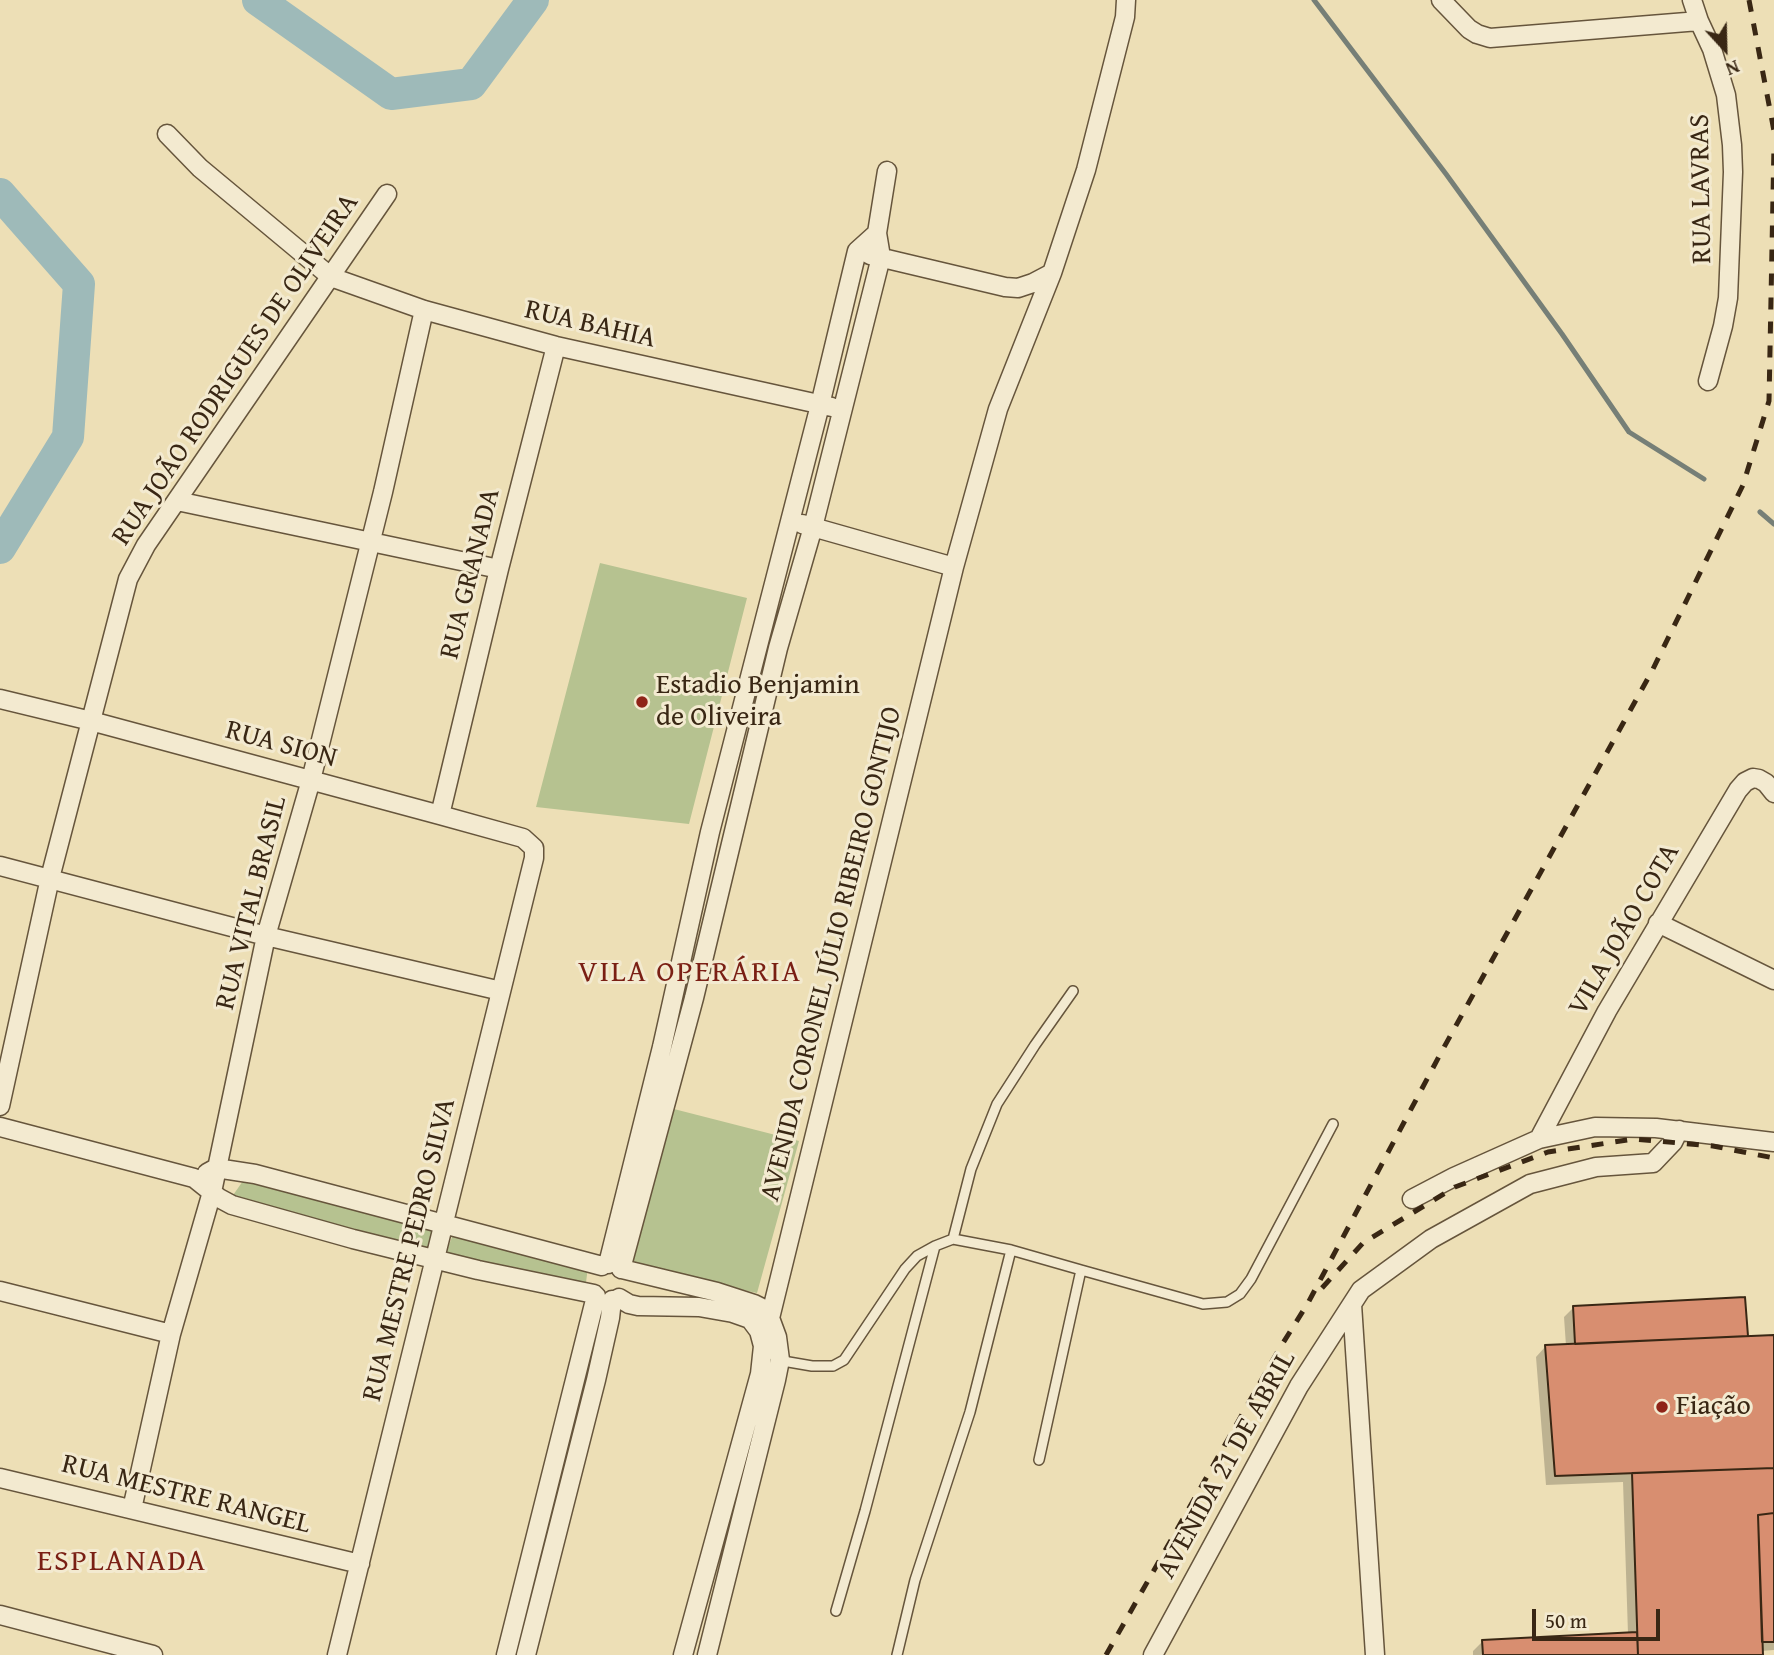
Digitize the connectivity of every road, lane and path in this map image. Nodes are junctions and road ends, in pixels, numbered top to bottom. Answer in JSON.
{"nodes":[{"id":1,"x":1126,"y":0,"type":"edge"},
{"id":2,"x":1441,"y":0,"type":"edge"},
{"id":3,"x":1692,"y":0,"type":"edge"},
{"id":4,"x":1699,"y":21,"type":"junction"},
{"id":5,"x":167,"y":134,"type":"dead end"},
{"id":6,"x":887,"y":171,"type":"dead end"},
{"id":7,"x":387,"y":194,"type":"dead end"},
{"id":8,"x":877,"y":233,"type":"junction"},
{"id":9,"x":857,"y":251,"type":"junction"},
{"id":10,"x":881,"y":257,"type":"junction"},
{"id":11,"x":1052,"y":273,"type":"junction"},
{"id":12,"x":331,"y":277,"type":"junction"},
{"id":13,"x":424,"y":310,"type":"junction"},
{"id":14,"x":556,"y":346,"type":"junction"},
{"id":15,"x":1708,"y":381,"type":"dead end"},
{"id":16,"x":820,"y":405,"type":"junction"},
{"id":17,"x":842,"y":410,"type":"junction"},
{"id":18,"x":177,"y":501,"type":"junction"},
{"id":19,"x":791,"y":520,"type":"junction"},
{"id":20,"x":813,"y":527,"type":"junction"},
{"id":21,"x":370,"y":541,"type":"junction"},
{"id":22,"x":954,"y":567,"type":"junction"},
{"id":23,"x":499,"y":569,"type":"junction"},
{"id":24,"x":0,"y":699,"type":"edge"},
{"id":25,"x":91,"y":722,"type":"junction"},
{"id":26,"x":311,"y":780,"type":"junction"},
{"id":27,"x":1774,"y":793,"type":"edge"},
{"id":28,"x":440,"y":815,"type":"junction"},
{"id":29,"x":534,"y":858,"type":"joint"},
{"id":30,"x":0,"y":866,"type":"edge"},
{"id":31,"x":50,"y":878,"type":"junction"},
{"id":32,"x":1658,"y":923,"type":"junction"},
{"id":33,"x":266,"y":936,"type":"junction"},
{"id":34,"x":1774,"y":980,"type":"edge"},
{"id":35,"x":501,"y":991,"type":"junction"},
{"id":36,"x":1073,"y":991,"type":"dead end"},
{"id":37,"x":671,"y":1049,"type":"junction"},
{"id":38,"x":0,"y":1106,"type":"edge"},
{"id":39,"x":1334,"y":1124,"type":"dead end"},
{"id":40,"x":0,"y":1127,"type":"edge"},
{"id":41,"x":1679,"y":1130,"type":"junction"},
{"id":42,"x":1539,"y":1139,"type":"junction"},
{"id":43,"x":1773,"y":1140,"type":"edge"},
{"id":44,"x":216,"y":1168,"type":"junction"},
{"id":45,"x":194,"y":1178,"type":"junction"},
{"id":46,"x":212,"y":1192,"type":"junction"},
{"id":47,"x":1412,"y":1199,"type":"dead end"},
{"id":48,"x":444,"y":1224,"type":"junction"},
{"id":49,"x":953,"y":1239,"type":"junction"},
{"id":50,"x":935,"y":1246,"type":"junction"},
{"id":51,"x":1011,"y":1250,"type":"junction"},
{"id":52,"x":435,"y":1260,"type":"junction"},
{"id":53,"x":613,"y":1267,"type":"junction"},
{"id":54,"x":1081,"y":1270,"type":"junction"},
{"id":55,"x":0,"y":1291,"type":"edge"},
{"id":56,"x":605,"y":1297,"type":"junction"},
{"id":57,"x":1352,"y":1304,"type":"junction"},
{"id":58,"x":770,"y":1318,"type":"junction"},
{"id":59,"x":171,"y":1334,"type":"junction"},
{"id":60,"x":762,"y":1338,"type":"junction"},
{"id":61,"x":771,"y":1359,"type":"junction"},
{"id":62,"x":1039,"y":1460,"type":"dead end"},
{"id":63,"x":0,"y":1478,"type":"edge"},
{"id":64,"x":546,"y":1497,"type":"junction"},
{"id":65,"x":565,"y":1501,"type":"junction"},
{"id":66,"x":132,"y":1509,"type":"junction"},
{"id":67,"x":713,"y":1543,"type":"junction"},
{"id":68,"x":734,"y":1547,"type":"junction"},
{"id":69,"x":360,"y":1564,"type":"junction"},
{"id":70,"x":836,"y":1611,"type":"dead end"},
{"id":71,"x":0,"y":1615,"type":"edge"},
{"id":72,"x":153,"y":1655,"type":"edge"},
{"id":73,"x":337,"y":1655,"type":"edge"},
{"id":74,"x":506,"y":1655,"type":"edge"},
{"id":75,"x":526,"y":1655,"type":"edge"},
{"id":76,"x":683,"y":1655,"type":"edge"},
{"id":77,"x":707,"y":1655,"type":"edge"},
{"id":78,"x":897,"y":1655,"type":"edge"},
{"id":79,"x":1153,"y":1655,"type":"edge"},
{"id":80,"x":1375,"y":1655,"type":"edge"}],
"edges":[{"from":1,"to":11,"type":"street","name":"AVENIDA CORONEL JÚLIO RIBEIRO GONTIJO"},
{"from":2,"to":4,"type":"street"},
{"from":3,"to":4,"type":"street","name":"RUA LAVRAS"},
{"from":4,"to":15,"type":"street","name":"RUA LAVRAS"},
{"from":5,"to":12,"type":"street"},
{"from":6,"to":8,"type":"street"},
{"from":7,"to":12,"type":"street","name":"RUA JOÃO RODRIGUES DE OLIVEIRA"},
{"from":8,"to":9,"type":"street"},
{"from":8,"to":10,"type":"street"},
{"from":9,"to":10,"type":"street"},
{"from":9,"to":16,"type":"street"},
{"from":10,"to":11,"type":"street"},
{"from":10,"to":17,"type":"street"},
{"from":11,"to":22,"type":"street","name":"AVENIDA CORONEL JÚLIO RIBEIRO GONTIJO"},
{"from":12,"to":13,"type":"street","name":"RUA BAHIA"},
{"from":12,"to":18,"type":"street","name":"RUA JOÃO RODRIGUES DE OLIVEIRA"},
{"from":13,"to":14,"type":"street","name":"RUA BAHIA"},
{"from":13,"to":21,"type":"street","name":"RUA VITAL BRASIL"},
{"from":14,"to":16,"type":"street","name":"RUA BAHIA"},
{"from":14,"to":23,"type":"street","name":"RUA GRANADA"},
{"from":16,"to":17,"type":"street","name":"RUA BAHIA"},
{"from":16,"to":19,"type":"street"},
{"from":17,"to":20,"type":"street"},
{"from":18,"to":21,"type":"street"},
{"from":18,"to":25,"type":"street","name":"RUA JOÃO RODRIGUES DE OLIVEIRA"},
{"from":19,"to":20,"type":"street"},
{"from":19,"to":37,"type":"street"},
{"from":20,"to":22,"type":"street"},
{"from":20,"to":37,"type":"street"},
{"from":21,"to":23,"type":"street"},
{"from":21,"to":26,"type":"street","name":"RUA VITAL BRASIL"},
{"from":22,"to":58,"type":"street","name":"AVENIDA CORONEL JÚLIO RIBEIRO GONTIJO"},
{"from":23,"to":28,"type":"street","name":"RUA GRANADA"},
{"from":24,"to":25,"type":"street","name":"RUA SION"},
{"from":25,"to":26,"type":"street","name":"RUA SION"},
{"from":25,"to":31,"type":"street","name":"RUA JOÃO RODRIGUES DE OLIVEIRA"},
{"from":26,"to":28,"type":"street","name":"RUA SION"},
{"from":26,"to":33,"type":"street","name":"RUA VITAL BRASIL"},
{"from":27,"to":32,"type":"street","name":"VILA JOÃO COTA"},
{"from":28,"to":29,"type":"street","name":"RUA SION"},
{"from":29,"to":35,"type":"street","name":"RUA MESTRE PEDRO SILVA"},
{"from":30,"to":31,"type":"street"},
{"from":31,"to":33,"type":"street"},
{"from":31,"to":38,"type":"street","name":"RUA JOÃO RODRIGUES DE OLIVEIRA"},
{"from":32,"to":34,"type":"street"},
{"from":32,"to":42,"type":"street","name":"VILA JOÃO COTA"},
{"from":33,"to":35,"type":"street"},
{"from":33,"to":44,"type":"street","name":"RUA VITAL BRASIL"},
{"from":35,"to":48,"type":"street","name":"RUA MESTRE PEDRO SILVA"},
{"from":36,"to":49,"type":"lane"},
{"from":37,"to":53,"type":"street"},
{"from":39,"to":54,"type":"lane"},
{"from":40,"to":45,"type":"street"},
{"from":41,"to":42,"type":"street"},
{"from":41,"to":43,"type":"street"},
{"from":41,"to":57,"type":"street","name":"AVENIDA 21 DE ABRIL"},
{"from":42,"to":47,"type":"street"},
{"from":44,"to":45,"type":"street"},
{"from":44,"to":46,"type":"street","name":"RUA VITAL BRASIL"},
{"from":44,"to":48,"type":"street"},
{"from":45,"to":46,"type":"street"},
{"from":46,"to":52,"type":"street"},
{"from":46,"to":59,"type":"street","name":"RUA VITAL BRASIL"},
{"from":48,"to":52,"type":"street","name":"RUA MESTRE PEDRO SILVA"},
{"from":48,"to":53,"type":"street"},
{"from":49,"to":50,"type":"lane"},
{"from":49,"to":51,"type":"lane"},
{"from":50,"to":61,"type":"lane"},
{"from":50,"to":70,"type":"lane"},
{"from":51,"to":54,"type":"lane"},
{"from":51,"to":78,"type":"lane"},
{"from":52,"to":56,"type":"street"},
{"from":52,"to":69,"type":"street","name":"RUA MESTRE PEDRO SILVA"},
{"from":53,"to":56,"type":"street"},
{"from":53,"to":56,"type":"street"},
{"from":53,"to":58,"type":"street"},
{"from":54,"to":62,"type":"lane"},
{"from":55,"to":59,"type":"street"},
{"from":56,"to":60,"type":"street","name":"AVENIDA CORONEL JÚLIO RIBEIRO GONTIJO"},
{"from":56,"to":64,"type":"street"},
{"from":56,"to":65,"type":"street"},
{"from":57,"to":79,"type":"street","name":"AVENIDA 21 DE ABRIL"},
{"from":57,"to":80,"type":"street"},
{"from":58,"to":60,"type":"street"},
{"from":58,"to":61,"type":"street","name":"AVENIDA CORONEL JÚLIO RIBEIRO GONTIJO"},
{"from":59,"to":66,"type":"street","name":"RUA VITAL BRASIL"},
{"from":60,"to":61,"type":"street","name":"AVENIDA CORONEL JÚLIO RIBEIRO GONTIJO"},
{"from":61,"to":67,"type":"street","name":"AVENIDA CORONEL JÚLIO RIBEIRO GONTIJO"},
{"from":61,"to":68,"type":"street","name":"AVENIDA CORONEL JÚLIO RIBEIRO GONTIJO"},
{"from":63,"to":66,"type":"street","name":"RUA MESTRE RANGEL"},
{"from":64,"to":65,"type":"street"},
{"from":64,"to":74,"type":"street"},
{"from":65,"to":75,"type":"street"},
{"from":66,"to":69,"type":"street","name":"RUA MESTRE RANGEL"},
{"from":67,"to":68,"type":"street"},
{"from":67,"to":76,"type":"street","name":"AVENIDA CORONEL JÚLIO RIBEIRO GONTIJO"},
{"from":68,"to":77,"type":"street","name":"AVENIDA CORONEL JÚLIO RIBEIRO GONTIJO"},
{"from":69,"to":73,"type":"street","name":"RUA MESTRE PEDRO SILVA"},
{"from":71,"to":72,"type":"street"}]}
